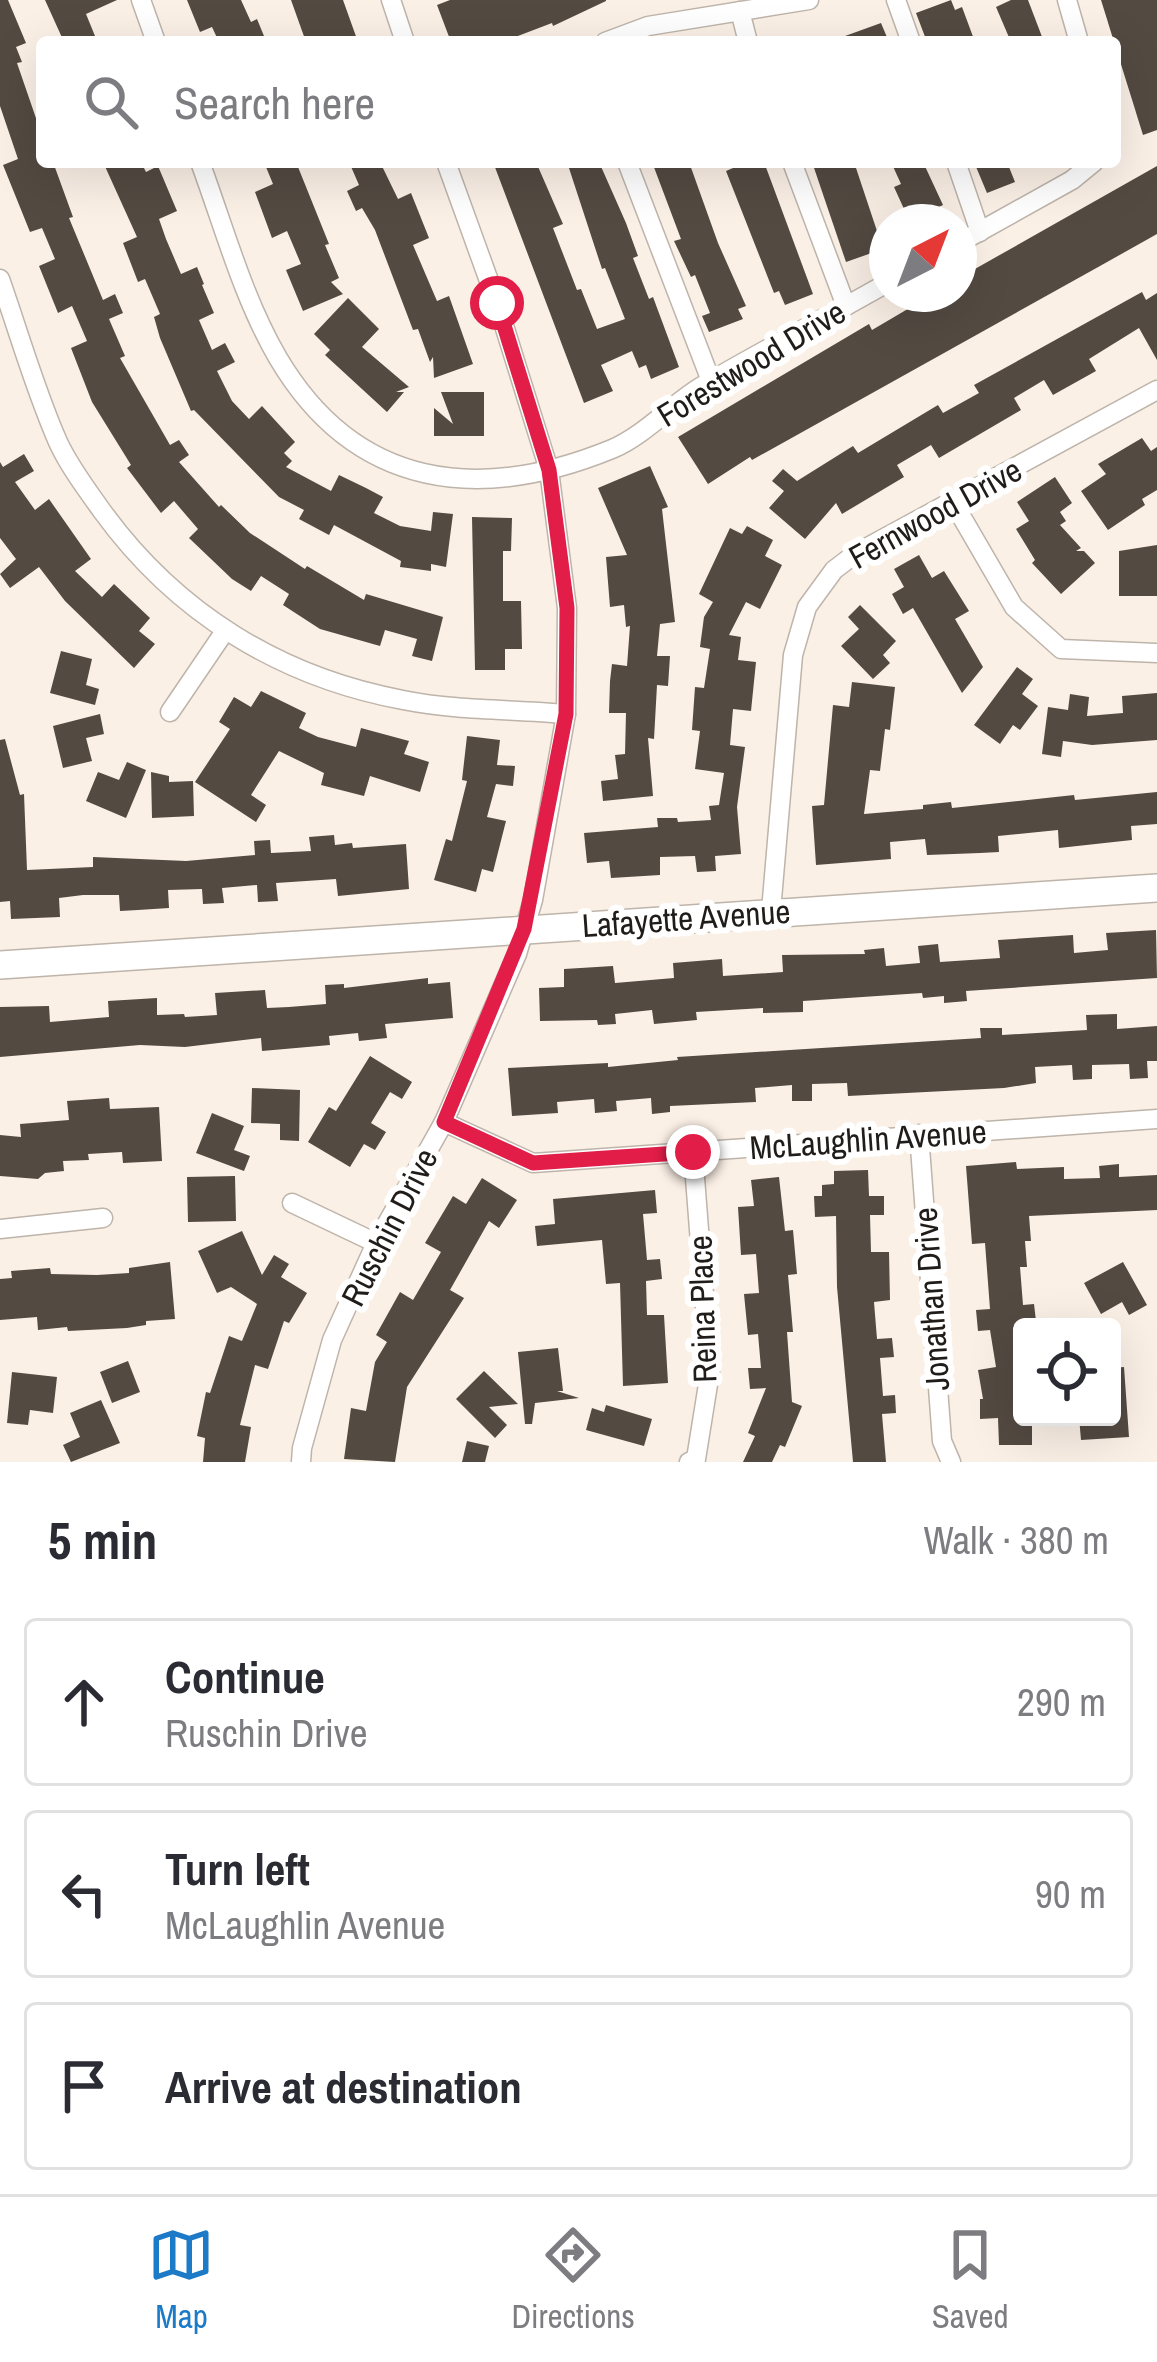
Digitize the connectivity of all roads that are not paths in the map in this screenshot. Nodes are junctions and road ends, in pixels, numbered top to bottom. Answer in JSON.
{"nodes":[{"id":1,"x":141,"y":0,"type":"edge"},
{"id":2,"x":391,"y":0,"type":"edge"},
{"id":3,"x":808,"y":0,"type":"edge"},
{"id":4,"x":896,"y":0,"type":"edge"},
{"id":5,"x":1067,"y":0,"type":"edge"},
{"id":6,"x":740,"y":11,"type":"junction"},
{"id":7,"x":154,"y":36,"type":"edge"},
{"id":8,"x":403,"y":36,"type":"edge"},
{"id":9,"x":621,"y":36,"type":"edge"},
{"id":10,"x":746,"y":36,"type":"edge"},
{"id":11,"x":909,"y":36,"type":"edge"},
{"id":12,"x":1077,"y":36,"type":"edge"},
{"id":13,"x":202,"y":168,"type":"edge"},
{"id":14,"x":448,"y":168,"type":"edge"},
{"id":15,"x":629,"y":168,"type":"edge"},
{"id":16,"x":794,"y":168,"type":"edge"},
{"id":17,"x":958,"y":168,"type":"edge"},
{"id":18,"x":1087,"y":168,"type":"edge"},
{"id":19,"x":980,"y":232,"type":"junction"},
{"id":20,"x":977,"y":234,"type":"edge"},
{"id":21,"x":0,"y":279,"type":"edge"},
{"id":22,"x":869,"y":294,"type":"edge"},
{"id":23,"x":846,"y":306,"type":"junction"},
{"id":24,"x":711,"y":381,"type":"junction"},
{"id":25,"x":1157,"y":390,"type":"edge"},
{"id":26,"x":549,"y":470,"type":"junction"},
{"id":27,"x":953,"y":502,"type":"junction"},
{"id":28,"x":225,"y":631,"type":"junction"},
{"id":29,"x":1157,"y":652,"type":"edge"},
{"id":30,"x":170,"y":712,"type":"dead end"},
{"id":31,"x":566,"y":714,"type":"junction"},
{"id":32,"x":1157,"y":888,"type":"edge"},
{"id":33,"x":771,"y":911,"type":"junction"},
{"id":34,"x":524,"y":929,"type":"junction"},
{"id":35,"x":0,"y":965,"type":"edge"},
{"id":36,"x":1157,"y":1119,"type":"edge"},
{"id":37,"x":444,"y":1122,"type":"junction"},
{"id":38,"x":919,"y":1134,"type":"junction"},
{"id":39,"x":693,"y":1152,"type":"junction"},
{"id":40,"x":292,"y":1203,"type":"dead end"},
{"id":41,"x":103,"y":1218,"type":"dead end"},
{"id":42,"x":0,"y":1229,"type":"edge"},
{"id":43,"x":376,"y":1243,"type":"junction"},
{"id":44,"x":302,"y":1462,"type":"edge"},
{"id":45,"x":689,"y":1462,"type":"edge"},
{"id":46,"x":951,"y":1462,"type":"edge"}],
"edges":[{"from":1,"to":7,"type":"street"},
{"from":2,"to":8,"type":"street"},
{"from":3,"to":6,"type":"street"},
{"from":4,"to":11,"type":"street"},
{"from":5,"to":12,"type":"street"},
{"from":6,"to":9,"type":"street"},
{"from":6,"to":10,"type":"street"},
{"from":13,"to":26,"type":"street","name":"Forestwood Drive"},
{"from":14,"to":26,"type":"street","name":"Ruschin Drive"},
{"from":15,"to":24,"type":"street"},
{"from":16,"to":23,"type":"street"},
{"from":17,"to":19,"type":"street"},
{"from":18,"to":19,"type":"street"},
{"from":19,"to":20,"type":"street"},
{"from":21,"to":28,"type":"street"},
{"from":22,"to":23,"type":"street","name":"Forestwood Drive"},
{"from":23,"to":24,"type":"street","name":"Forestwood Drive"},
{"from":24,"to":26,"type":"street","name":"Forestwood Drive"},
{"from":25,"to":27,"type":"street","name":"Fernwood Drive"},
{"from":26,"to":31,"type":"street","name":"Ruschin Drive"},
{"from":27,"to":29,"type":"street"},
{"from":27,"to":33,"type":"street","name":"Fernwood Drive"},
{"from":28,"to":30,"type":"street"},
{"from":28,"to":31,"type":"street"},
{"from":31,"to":34,"type":"street","name":"Ruschin Drive"},
{"from":32,"to":33,"type":"street","name":"Lafayette Avenue"},
{"from":33,"to":34,"type":"street","name":"Lafayette Avenue"},
{"from":34,"to":35,"type":"street","name":"Lafayette Avenue"},
{"from":34,"to":37,"type":"street","name":"Ruschin Drive"},
{"from":36,"to":38,"type":"street","name":"McLaughlin Avenue"},
{"from":37,"to":39,"type":"street","name":"McLaughlin Avenue"},
{"from":37,"to":43,"type":"street","name":"Ruschin Drive"},
{"from":38,"to":39,"type":"street","name":"McLaughlin Avenue"},
{"from":38,"to":46,"type":"street","name":"Jonathan Drive"},
{"from":39,"to":45,"type":"street","name":"Reina Place"},
{"from":40,"to":43,"type":"street"},
{"from":41,"to":42,"type":"street"},
{"from":43,"to":44,"type":"street","name":"Ruschin Drive"}]}
